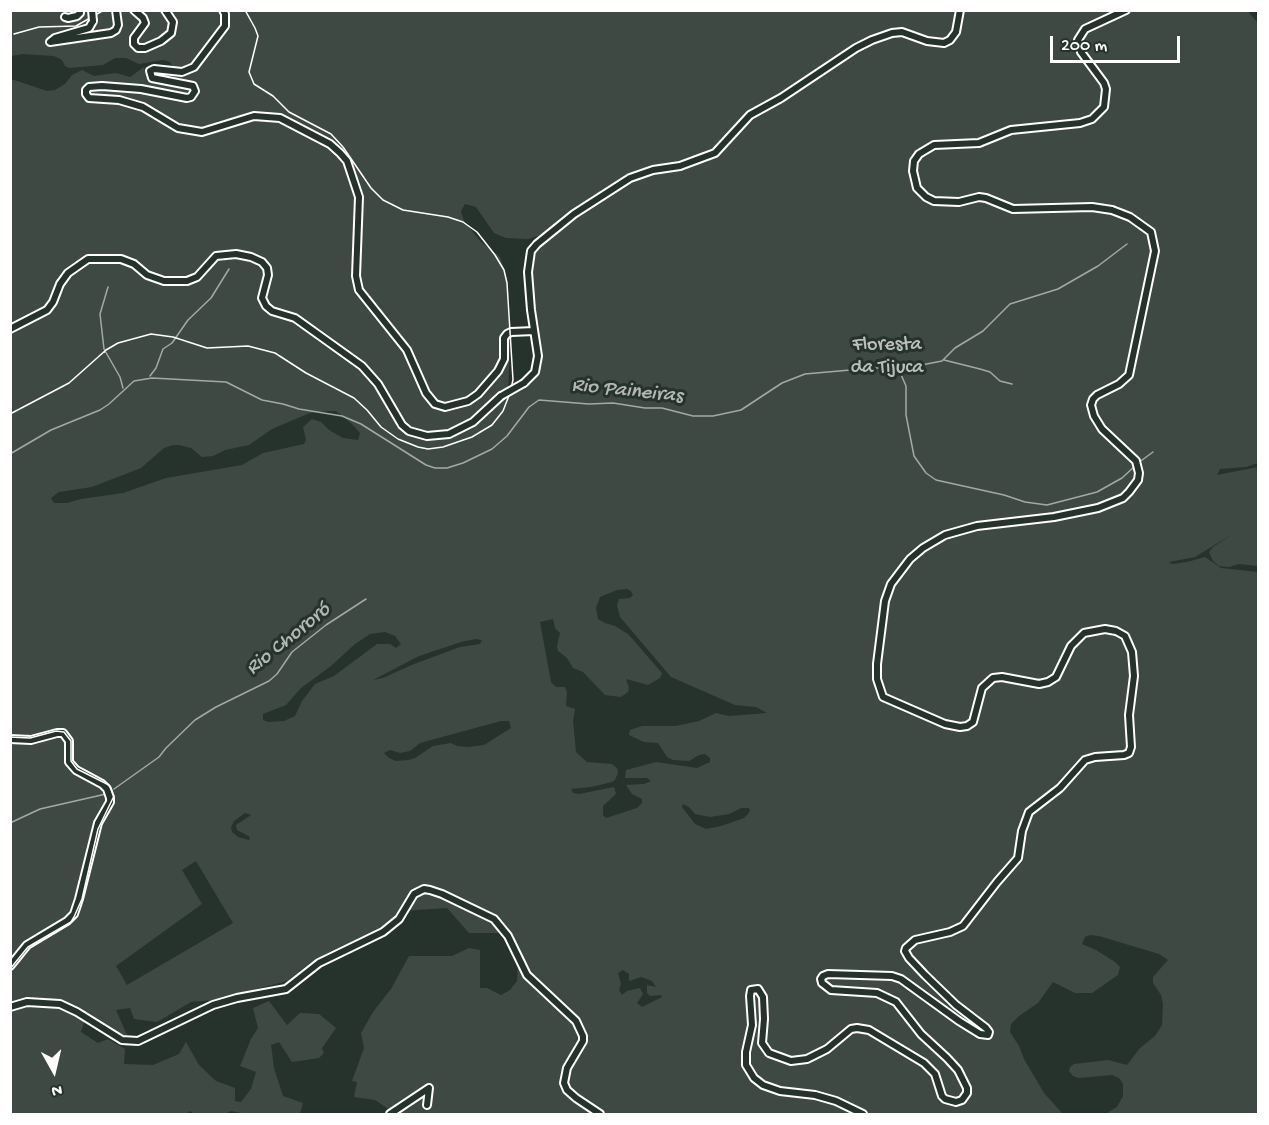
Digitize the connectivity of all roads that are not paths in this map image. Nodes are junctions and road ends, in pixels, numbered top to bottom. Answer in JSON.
{"nodes":[{"id":1,"x":80,"y":10,"type":"edge"},
{"id":2,"x":92,"y":10,"type":"edge"},
{"id":3,"x":116,"y":10,"type":"edge"},
{"id":4,"x":134,"y":10,"type":"edge"},
{"id":5,"x":165,"y":10,"type":"edge"},
{"id":6,"x":223,"y":10,"type":"edge"},
{"id":7,"x":960,"y":10,"type":"edge"},
{"id":8,"x":1126,"y":10,"type":"edge"},
{"id":9,"x":65,"y":17,"type":"dead end"},
{"id":10,"x":10,"y":329,"type":"edge"},
{"id":11,"x":534,"y":330,"type":"junction"},
{"id":12,"x":10,"y":739,"type":"edge"},
{"id":13,"x":10,"y":966,"type":"edge"},
{"id":14,"x":10,"y":1007,"type":"edge"},
{"id":15,"x":427,"y":1105,"type":"dead end"},
{"id":16,"x":390,"y":1114,"type":"edge"},
{"id":17,"x":600,"y":1114,"type":"edge"},
{"id":18,"x":863,"y":1114,"type":"edge"}],
"edges":[{"from":1,"to":9,"type":"street"},
{"from":2,"to":3,"type":"street","bridge":true},
{"from":4,"to":5,"type":"street"},
{"from":6,"to":11,"type":"street"},
{"from":7,"to":11,"type":"street"},
{"from":8,"to":18,"type":"street"},
{"from":10,"to":11,"type":"street","bridge":true},
{"from":12,"to":13,"type":"street"},
{"from":14,"to":17,"type":"street"},
{"from":15,"to":16,"type":"street"}]}
